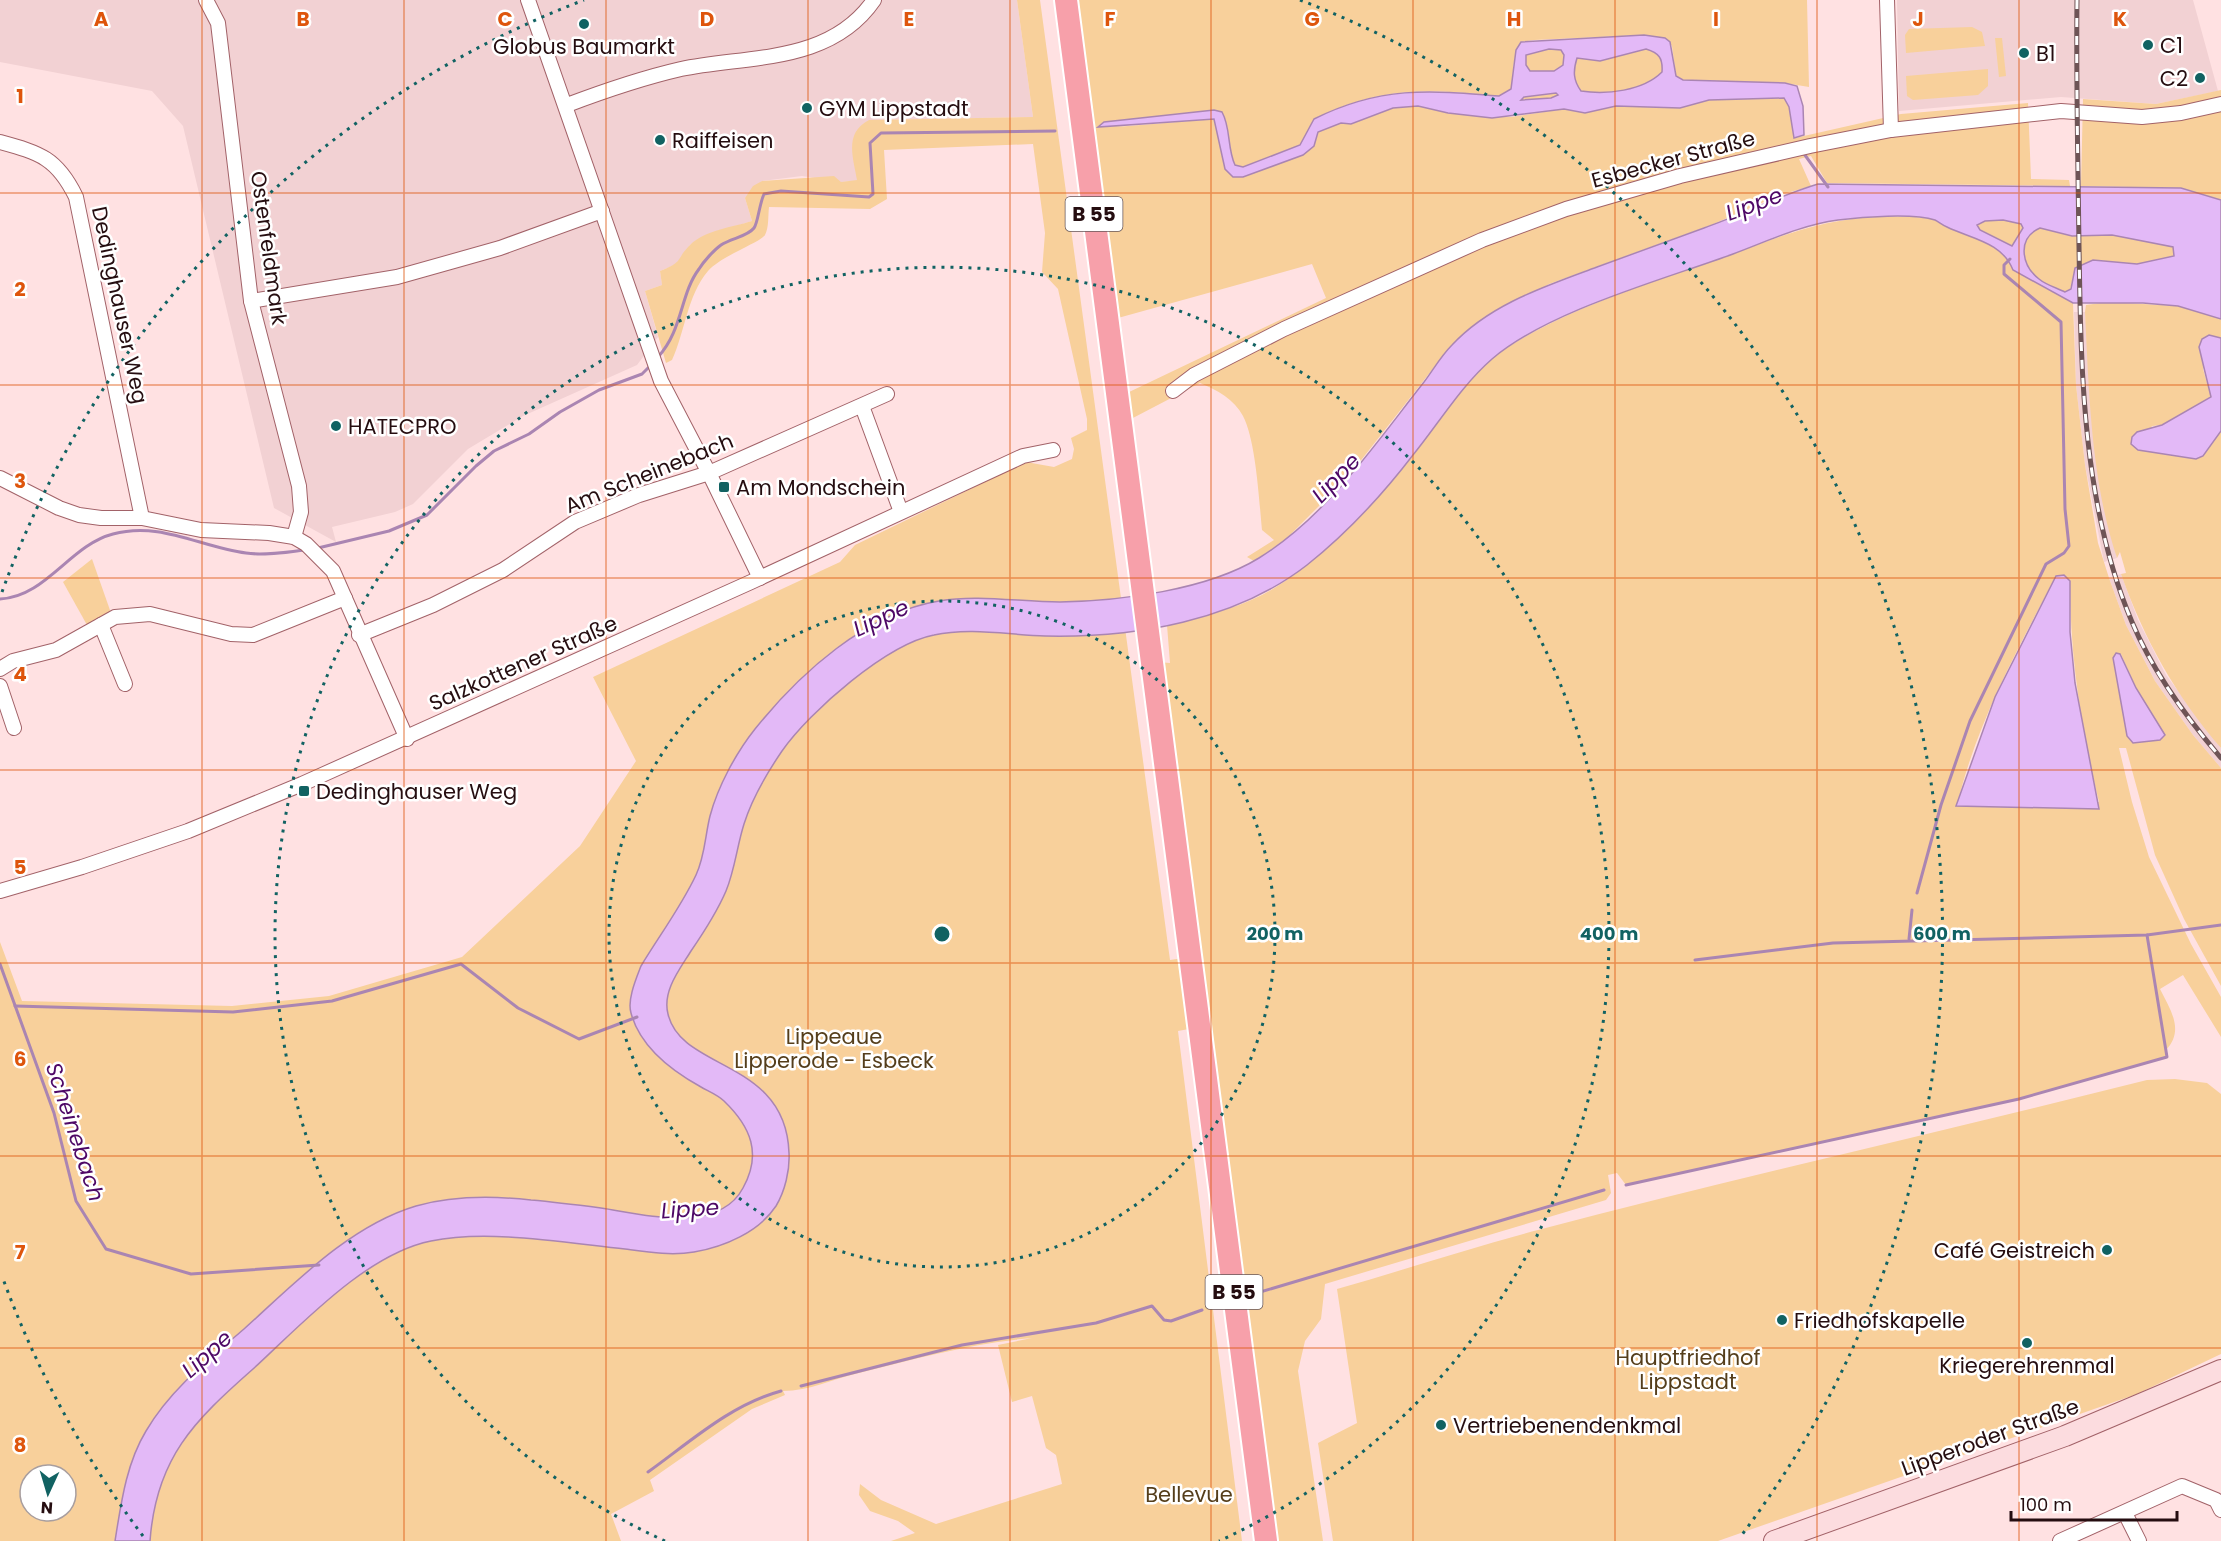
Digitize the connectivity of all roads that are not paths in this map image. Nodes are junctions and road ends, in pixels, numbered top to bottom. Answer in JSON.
{"nodes":[{"id":1,"x":206,"y":0,"type":"edge"},
{"id":2,"x":528,"y":0,"type":"edge"},
{"id":3,"x":874,"y":0,"type":"edge"},
{"id":4,"x":1054,"y":0,"type":"edge"},
{"id":5,"x":1066,"y":0,"type":"edge"},
{"id":6,"x":1887,"y":0,"type":"edge"},
{"id":7,"x":2221,"y":104,"type":"edge"},
{"id":8,"x":567,"y":105,"type":"junction"},
{"id":9,"x":1891,"y":130,"type":"junction"},
{"id":10,"x":0,"y":142,"type":"edge"},
{"id":11,"x":602,"y":211,"type":"junction"},
{"id":12,"x":251,"y":301,"type":"junction"},
{"id":13,"x":1173,"y":391,"type":"dead end"},
{"id":14,"x":887,"y":394,"type":"dead end"},
{"id":15,"x":862,"y":406,"type":"junction"},
{"id":16,"x":1053,"y":450,"type":"dead end"},
{"id":17,"x":709,"y":473,"type":"junction"},
{"id":18,"x":0,"y":478,"type":"edge"},
{"id":19,"x":901,"y":512,"type":"junction"},
{"id":20,"x":142,"y":518,"type":"junction"},
{"id":21,"x":1129,"y":530,"type":"junction"},
{"id":22,"x":294,"y":537,"type":"junction"},
{"id":23,"x":760,"y":578,"type":"junction"},
{"id":24,"x":345,"y":598,"type":"junction"},
{"id":25,"x":101,"y":625,"type":"junction"},
{"id":26,"x":359,"y":635,"type":"junction"},
{"id":27,"x":0,"y":669,"type":"edge"},
{"id":28,"x":125,"y":684,"type":"dead end"},
{"id":29,"x":0,"y":686,"type":"edge"},
{"id":30,"x":14,"y":728,"type":"dead end"},
{"id":31,"x":406,"y":739,"type":"junction"},
{"id":32,"x":0,"y":891,"type":"edge"},
{"id":33,"x":2221,"y":1370,"type":"edge"},
{"id":34,"x":1252,"y":1471,"type":"junction"},
{"id":35,"x":2221,"y":1510,"type":"edge"},
{"id":36,"x":2125,"y":1513,"type":"junction"},
{"id":37,"x":1252,"y":1541,"type":"edge"},
{"id":38,"x":1266,"y":1541,"type":"edge"},
{"id":39,"x":1774,"y":1541,"type":"edge"},
{"id":40,"x":2060,"y":1541,"type":"edge"},
{"id":41,"x":2139,"y":1541,"type":"edge"}],
"edges":[{"from":1,"to":12,"type":"street","name":"Ostenfeldmark"},
{"from":2,"to":8,"type":"street"},
{"from":3,"to":8,"type":"street"},
{"from":4,"to":21,"type":"highway","number":"B 55"},
{"from":5,"to":21,"type":"highway","number":"B 55"},
{"from":6,"to":9,"type":"street"},
{"from":7,"to":9,"type":"street","name":"Esbecker Straße"},
{"from":8,"to":11,"type":"street"},
{"from":9,"to":13,"type":"street","name":"Esbecker Straße"},
{"from":10,"to":20,"type":"street","name":"Dedinghauser Weg"},
{"from":11,"to":12,"type":"street"},
{"from":11,"to":17,"type":"street"},
{"from":12,"to":22,"type":"street","name":"Ostenfeldmark"},
{"from":14,"to":15,"type":"street","name":"Am Scheinebach"},
{"from":15,"to":17,"type":"street","name":"Am Scheinebach"},
{"from":15,"to":19,"type":"street"},
{"from":16,"to":19,"type":"street","name":"Salzkottener Straße"},
{"from":17,"to":23,"type":"street"},
{"from":17,"to":26,"type":"street","name":"Am Scheinebach"},
{"from":18,"to":20,"type":"street"},
{"from":19,"to":23,"type":"street","name":"Salzkottener Straße"},
{"from":20,"to":22,"type":"street"},
{"from":21,"to":34,"type":"highway","number":"B 55"},
{"from":22,"to":24,"type":"street"},
{"from":23,"to":31,"type":"street","name":"Salzkottener Straße"},
{"from":24,"to":25,"type":"street"},
{"from":24,"to":26,"type":"street"},
{"from":25,"to":27,"type":"street"},
{"from":25,"to":28,"type":"street"},
{"from":26,"to":31,"type":"street"},
{"from":29,"to":30,"type":"street"},
{"from":31,"to":32,"type":"street","name":"Salzkottener Straße"},
{"from":33,"to":39,"type":"main road","name":"Lipperoder Straße"},
{"from":34,"to":37,"type":"highway","number":"B 55"},
{"from":34,"to":38,"type":"highway","number":"B 55"},
{"from":35,"to":36,"type":"street"},
{"from":36,"to":40,"type":"street"},
{"from":36,"to":41,"type":"street"}]}
